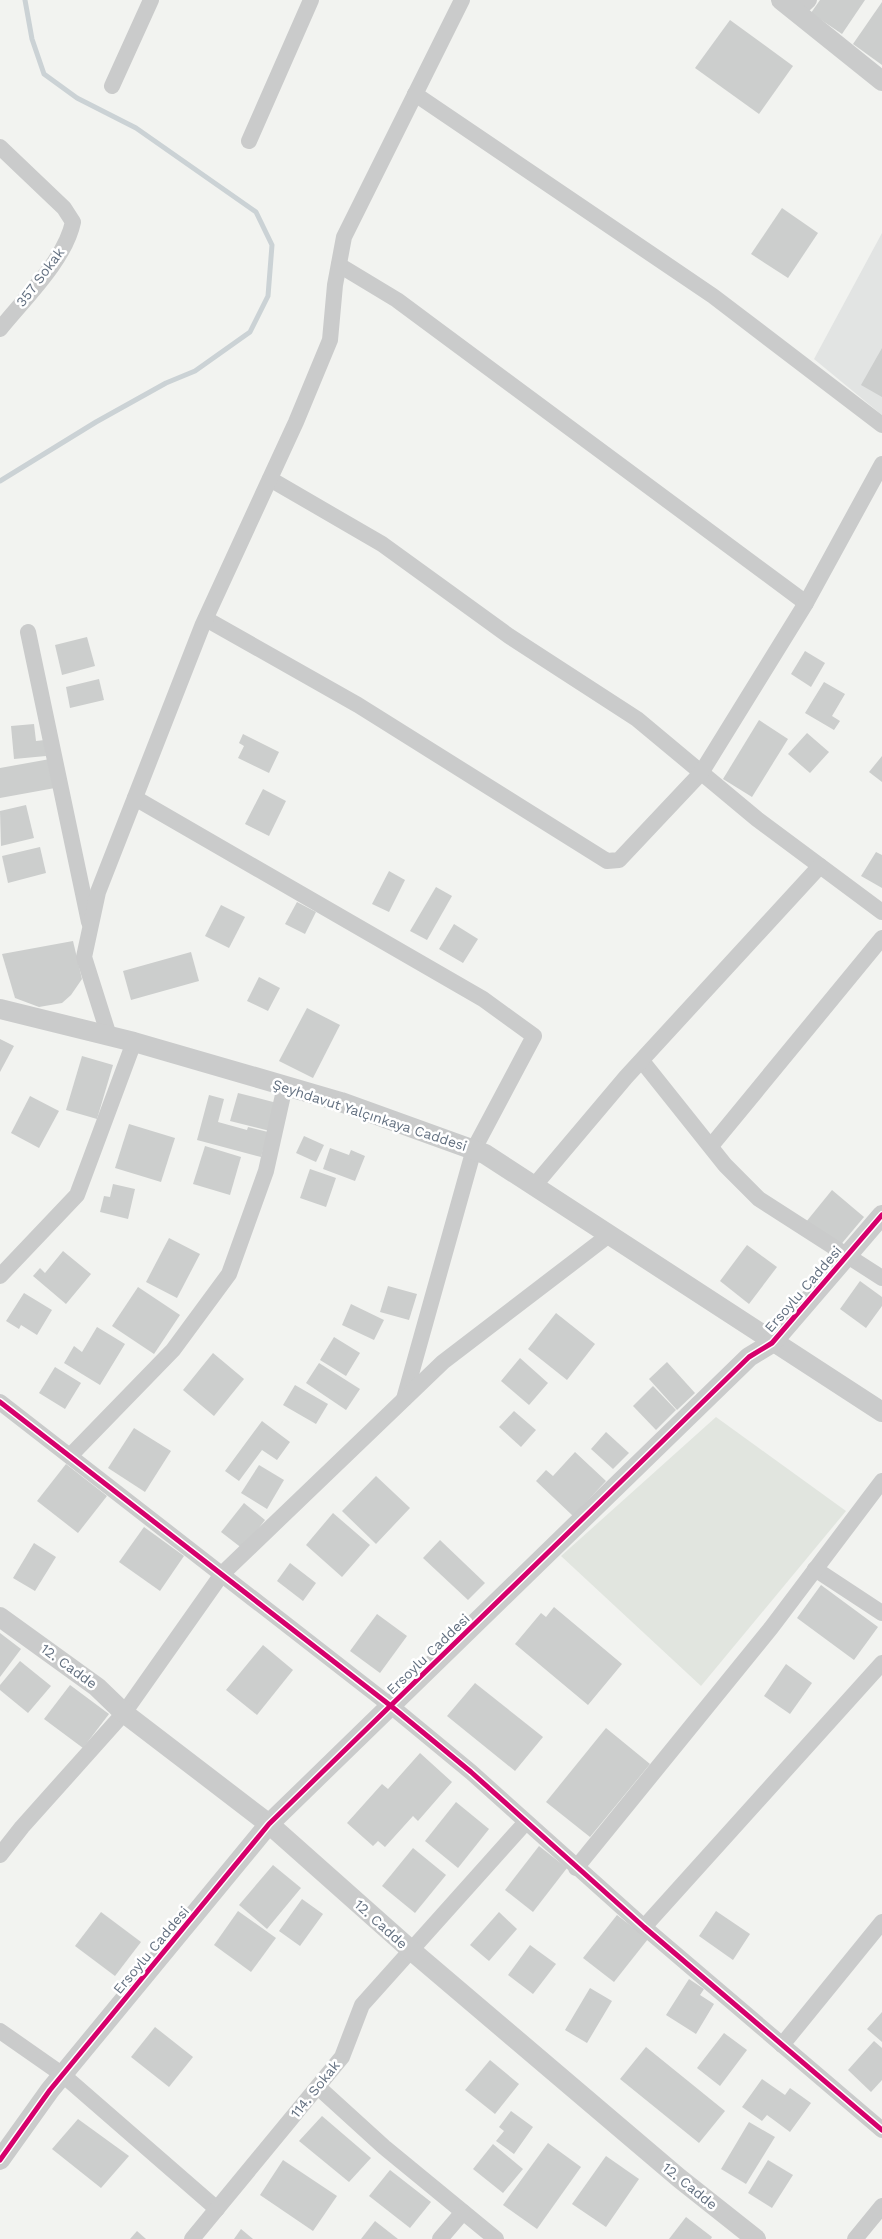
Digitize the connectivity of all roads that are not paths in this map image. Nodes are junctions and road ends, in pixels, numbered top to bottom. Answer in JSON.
{"nodes":[{"id":1,"x":152,"y":0,"type":"edge"},
{"id":2,"x":310,"y":0,"type":"edge"},
{"id":3,"x":462,"y":0,"type":"edge"},
{"id":4,"x":795,"y":4,"type":"edge"},
{"id":5,"x":882,"y":81,"type":"edge"},
{"id":6,"x":112,"y":86,"type":"dead end"},
{"id":7,"x":415,"y":94,"type":"junction"},
{"id":8,"x":249,"y":141,"type":"dead end"},
{"id":9,"x":0,"y":147,"type":"edge"},
{"id":10,"x":339,"y":265,"type":"junction"},
{"id":11,"x":0,"y":329,"type":"edge"},
{"id":12,"x":882,"y":425,"type":"edge"},
{"id":13,"x":882,"y":464,"type":"edge"},
{"id":14,"x":270,"y":479,"type":"junction"},
{"id":15,"x":806,"y":603,"type":"junction"},
{"id":16,"x":206,"y":619,"type":"junction"},
{"id":17,"x":28,"y":632,"type":"dead end"},
{"id":18,"x":702,"y":773,"type":"junction"},
{"id":19,"x":135,"y":798,"type":"junction"},
{"id":20,"x":820,"y":866,"type":"junction"},
{"id":21,"x":882,"y":912,"type":"edge"},
{"id":22,"x":90,"y":929,"type":"junction"},
{"id":23,"x":882,"y":938,"type":"edge"},
{"id":24,"x":0,"y":1010,"type":"edge"},
{"id":25,"x":109,"y":1036,"type":"junction"},
{"id":26,"x":134,"y":1042,"type":"junction"},
{"id":27,"x":642,"y":1060,"type":"junction"},
{"id":28,"x":285,"y":1086,"type":"junction"},
{"id":29,"x":711,"y":1146,"type":"junction"},
{"id":30,"x":474,"y":1149,"type":"junction"},
{"id":31,"x":534,"y":1186,"type":"junction"},
{"id":32,"x":882,"y":1215,"type":"edge"},
{"id":33,"x":609,"y":1235,"type":"junction"},
{"id":34,"x":846,"y":1257,"type":"junction"},
{"id":35,"x":0,"y":1276,"type":"edge"},
{"id":36,"x":882,"y":1278,"type":"edge"},
{"id":37,"x":772,"y":1343,"type":"junction"},
{"id":38,"x":404,"y":1400,"type":"junction"},
{"id":39,"x":0,"y":1402,"type":"edge"},
{"id":40,"x":882,"y":1412,"type":"edge"},
{"id":41,"x":70,"y":1456,"type":"junction"},
{"id":42,"x":882,"y":1481,"type":"edge"},
{"id":43,"x":815,"y":1569,"type":"junction"},
{"id":44,"x":222,"y":1574,"type":"junction"},
{"id":45,"x":882,"y":1613,"type":"edge"},
{"id":46,"x":0,"y":1616,"type":"edge"},
{"id":47,"x":882,"y":1663,"type":"edge"},
{"id":48,"x":391,"y":1706,"type":"junction"},
{"id":49,"x":124,"y":1713,"type":"junction"},
{"id":50,"x":526,"y":1822,"type":"junction"},
{"id":51,"x":269,"y":1824,"type":"junction"},
{"id":52,"x":3,"y":1845,"type":"edge"},
{"id":53,"x":576,"y":1868,"type":"junction"},
{"id":54,"x":882,"y":1922,"type":"edge"},
{"id":55,"x":644,"y":1927,"type":"junction"},
{"id":56,"x":412,"y":1951,"type":"junction"},
{"id":57,"x":0,"y":2031,"type":"edge"},
{"id":58,"x":782,"y":2045,"type":"junction"},
{"id":59,"x":63,"y":2075,"type":"junction"},
{"id":60,"x":318,"y":2086,"type":"junction"},
{"id":61,"x":882,"y":2130,"type":"edge"},
{"id":62,"x":0,"y":2160,"type":"edge"},
{"id":63,"x":882,"y":2206,"type":"edge"},
{"id":64,"x":217,"y":2209,"type":"junction"},
{"id":65,"x":463,"y":2212,"type":"junction"},
{"id":66,"x":192,"y":2239,"type":"edge"},
{"id":67,"x":440,"y":2239,"type":"edge"},
{"id":68,"x":496,"y":2239,"type":"edge"},
{"id":69,"x":756,"y":2239,"type":"edge"},
{"id":70,"x":855,"y":2239,"type":"edge"}],
"edges":[{"from":1,"to":6,"type":"street"},
{"from":2,"to":8,"type":"street"},
{"from":3,"to":7,"type":"street"},
{"from":4,"to":5,"type":"street"},
{"from":7,"to":10,"type":"street"},
{"from":7,"to":12,"type":"street"},
{"from":9,"to":11,"type":"street","name":"357 Sokak"},
{"from":10,"to":14,"type":"street"},
{"from":10,"to":15,"type":"street"},
{"from":13,"to":15,"type":"street"},
{"from":14,"to":16,"type":"street"},
{"from":14,"to":18,"type":"street"},
{"from":15,"to":18,"type":"street"},
{"from":16,"to":18,"type":"street"},
{"from":16,"to":19,"type":"street"},
{"from":17,"to":22,"type":"street"},
{"from":18,"to":20,"type":"street"},
{"from":19,"to":22,"type":"street"},
{"from":19,"to":30,"type":"street"},
{"from":20,"to":21,"type":"street"},
{"from":20,"to":27,"type":"street"},
{"from":22,"to":25,"type":"street"},
{"from":23,"to":29,"type":"street"},
{"from":24,"to":25,"type":"street","name":"Şeyhdavut Yalçınkaya Caddesi"},
{"from":25,"to":26,"type":"street","name":"Şeyhdavut Yalçınkaya Caddesi"},
{"from":26,"to":28,"type":"street","name":"Şeyhdavut Yalçınkaya Caddesi"},
{"from":26,"to":35,"type":"street"},
{"from":27,"to":29,"type":"street"},
{"from":27,"to":31,"type":"street"},
{"from":28,"to":30,"type":"street","name":"Şeyhdavut Yalçınkaya Caddesi"},
{"from":28,"to":41,"type":"street"},
{"from":29,"to":34,"type":"street"},
{"from":30,"to":31,"type":"street","name":"Şeyhdavut Yalçınkaya Caddesi"},
{"from":30,"to":38,"type":"street"},
{"from":31,"to":33,"type":"street","name":"Şeyhdavut Yalçınkaya Caddesi"},
{"from":32,"to":34,"type":"street","name":"Ersoylu Caddesi"},
{"from":33,"to":37,"type":"street","name":"Şeyhdavut Yalçınkaya Caddesi"},
{"from":33,"to":38,"type":"street"},
{"from":34,"to":36,"type":"street"},
{"from":34,"to":37,"type":"street","name":"Ersoylu Caddesi"},
{"from":37,"to":40,"type":"street","name":"Şeyhdavut Yalçınkaya Caddesi"},
{"from":37,"to":48,"type":"street","name":"Ersoylu Caddesi"},
{"from":38,"to":44,"type":"street"},
{"from":39,"to":41,"type":"street"},
{"from":41,"to":44,"type":"street"},
{"from":42,"to":43,"type":"street"},
{"from":43,"to":45,"type":"street"},
{"from":43,"to":53,"type":"street"},
{"from":44,"to":48,"type":"street"},
{"from":44,"to":49,"type":"street"},
{"from":46,"to":49,"type":"street","name":"12. Cadde"},
{"from":47,"to":55,"type":"street"},
{"from":48,"to":50,"type":"street"},
{"from":48,"to":51,"type":"street","name":"Ersoylu Caddesi"},
{"from":49,"to":51,"type":"street","name":"12. Cadde"},
{"from":49,"to":52,"type":"street"},
{"from":50,"to":53,"type":"street"},
{"from":50,"to":56,"type":"street","name":"114. Sokak"},
{"from":51,"to":56,"type":"street","name":"12. Cadde"},
{"from":51,"to":59,"type":"street","name":"Ersoylu Caddesi"},
{"from":53,"to":55,"type":"street"},
{"from":54,"to":58,"type":"street"},
{"from":55,"to":58,"type":"street"},
{"from":56,"to":60,"type":"street","name":"114. Sokak"},
{"from":56,"to":69,"type":"street","name":"12. Cadde"},
{"from":57,"to":59,"type":"street"},
{"from":58,"to":61,"type":"street"},
{"from":59,"to":62,"type":"street","name":"Ersoylu Caddesi"},
{"from":59,"to":64,"type":"street"},
{"from":60,"to":64,"type":"street","name":"114. Sokak"},
{"from":60,"to":65,"type":"street"},
{"from":63,"to":70,"type":"street"},
{"from":64,"to":66,"type":"street","name":"114. Sokak"},
{"from":65,"to":67,"type":"street"},
{"from":65,"to":68,"type":"street"}]}
